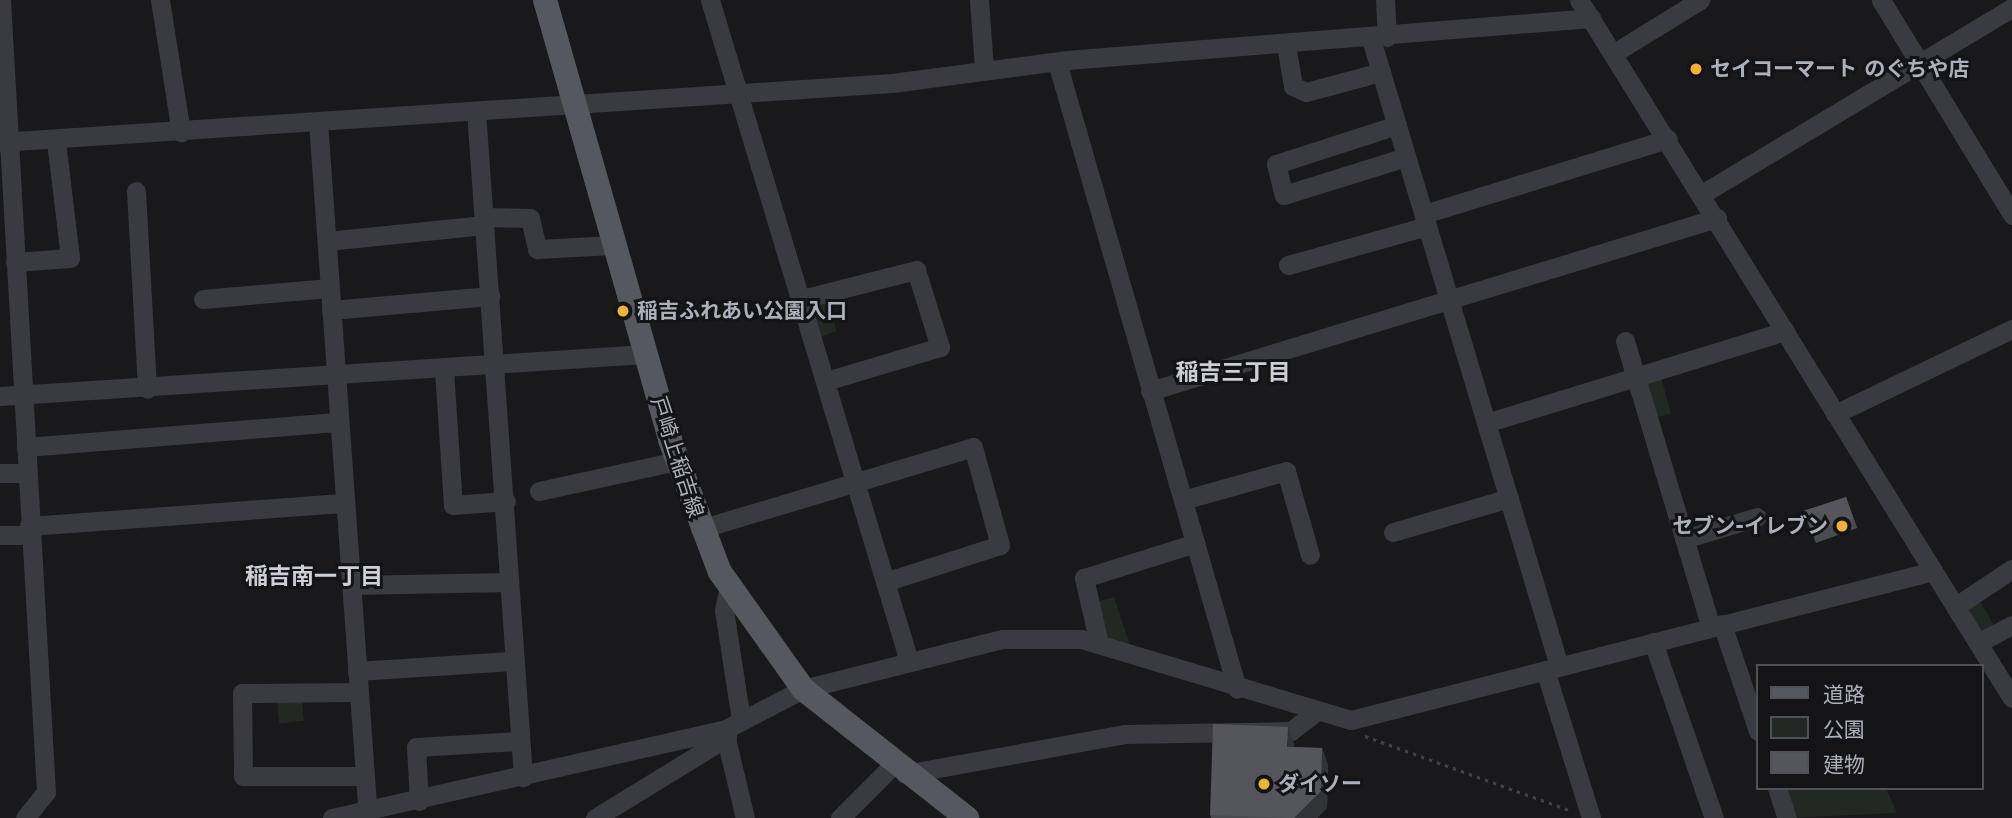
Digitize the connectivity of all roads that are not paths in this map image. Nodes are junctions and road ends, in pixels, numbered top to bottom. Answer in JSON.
{"nodes":[{"id":1,"x":1,"y":0,"type":"edge"},
{"id":2,"x":160,"y":0,"type":"edge"},
{"id":3,"x":545,"y":0,"type":"edge"},
{"id":4,"x":710,"y":0,"type":"edge"},
{"id":5,"x":979,"y":0,"type":"edge"},
{"id":6,"x":1385,"y":0,"type":"edge"},
{"id":7,"x":1579,"y":0,"type":"edge"},
{"id":8,"x":1700,"y":0,"type":"edge"},
{"id":9,"x":1881,"y":0,"type":"edge"},
{"id":10,"x":2012,"y":8,"type":"edge"},
{"id":11,"x":1591,"y":18,"type":"junction"},
{"id":12,"x":1379,"y":38,"type":"junction"},
{"id":13,"x":1286,"y":45,"type":"junction"},
{"id":14,"x":1615,"y":53,"type":"junction"},
{"id":15,"x":2,"y":55,"type":"edge"},
{"id":16,"x":1057,"y":62,"type":"junction"},
{"id":17,"x":1919,"y":62,"type":"junction"},
{"id":18,"x":984,"y":68,"type":"junction"},
{"id":19,"x":1381,"y":72,"type":"junction"},
{"id":20,"x":738,"y":94,"type":"junction"},
{"id":21,"x":574,"y":104,"type":"junction"},
{"id":22,"x":476,"y":111,"type":"junction"},
{"id":23,"x":318,"y":121,"type":"junction"},
{"id":24,"x":1397,"y":125,"type":"junction"},
{"id":25,"x":181,"y":132,"type":"junction"},
{"id":26,"x":1668,"y":139,"type":"junction"},
{"id":27,"x":56,"y":140,"type":"junction"},
{"id":28,"x":6,"y":142,"type":"edge"},
{"id":29,"x":1406,"y":157,"type":"junction"},
{"id":30,"x":136,"y":191,"type":"dead end"},
{"id":31,"x":1702,"y":194,"type":"junction"},
{"id":32,"x":2012,"y":215,"type":"edge"},
{"id":33,"x":1717,"y":218,"type":"junction"},
{"id":34,"x":1426,"y":220,"type":"junction"},
{"id":35,"x":484,"y":221,"type":"junction"},
{"id":36,"x":327,"y":241,"type":"junction"},
{"id":37,"x":613,"y":245,"type":"junction"},
{"id":38,"x":15,"y":262,"type":"junction"},
{"id":39,"x":1288,"y":265,"type":"dead end"},
{"id":40,"x":330,"y":288,"type":"junction"},
{"id":41,"x":490,"y":296,"type":"junction"},
{"id":42,"x":1449,"y":298,"type":"junction"},
{"id":43,"x":203,"y":299,"type":"dead end"},
{"id":44,"x":802,"y":299,"type":"junction"},
{"id":45,"x":331,"y":310,"type":"junction"},
{"id":46,"x":2012,"y":329,"type":"edge"},
{"id":47,"x":1785,"y":331,"type":"junction"},
{"id":48,"x":1625,"y":341,"type":"dead end"},
{"id":49,"x":645,"y":354,"type":"junction"},
{"id":50,"x":495,"y":366,"type":"junction"},
{"id":51,"x":444,"y":370,"type":"junction"},
{"id":52,"x":1636,"y":376,"type":"junction"},
{"id":53,"x":336,"y":378,"type":"junction"},
{"id":54,"x":826,"y":381,"type":"junction"},
{"id":55,"x":147,"y":389,"type":"junction"},
{"id":56,"x":1150,"y":391,"type":"junction"},
{"id":57,"x":0,"y":396,"type":"edge"},
{"id":58,"x":23,"y":396,"type":"junction"},
{"id":59,"x":1835,"y":414,"type":"junction"},
{"id":60,"x":339,"y":422,"type":"junction"},
{"id":61,"x":1486,"y":423,"type":"junction"},
{"id":62,"x":26,"y":447,"type":"junction"},
{"id":63,"x":677,"y":461,"type":"junction"},
{"id":64,"x":0,"y":473,"type":"edge"},
{"id":65,"x":27,"y":473,"type":"junction"},
{"id":66,"x":855,"y":482,"type":"junction"},
{"id":67,"x":539,"y":492,"type":"dead end"},
{"id":68,"x":1509,"y":498,"type":"junction"},
{"id":69,"x":1183,"y":500,"type":"junction"},
{"id":70,"x":506,"y":501,"type":"junction"},
{"id":71,"x":345,"y":503,"type":"junction"},
{"id":72,"x":1757,"y":517,"type":"dead end"},
{"id":73,"x":700,"y":529,"type":"junction"},
{"id":74,"x":29,"y":531,"type":"junction"},
{"id":75,"x":1393,"y":533,"type":"dead end"},
{"id":76,"x":0,"y":535,"type":"edge"},
{"id":77,"x":1684,"y":539,"type":"junction"},
{"id":78,"x":1196,"y":543,"type":"junction"},
{"id":79,"x":1310,"y":555,"type":"dead end"},
{"id":80,"x":2012,"y":569,"type":"edge"},
{"id":81,"x":1933,"y":571,"type":"junction"},
{"id":82,"x":508,"y":582,"type":"junction"},
{"id":83,"x":885,"y":582,"type":"junction"},
{"id":84,"x":351,"y":585,"type":"junction"},
{"id":85,"x":729,"y":588,"type":"junction"},
{"id":86,"x":1956,"y":606,"type":"junction"},
{"id":87,"x":1717,"y":625,"type":"junction"},
{"id":88,"x":2012,"y":625,"type":"edge"},
{"id":89,"x":1654,"y":642,"type":"junction"},
{"id":90,"x":1099,"y":643,"type":"junction"},
{"id":91,"x":1978,"y":643,"type":"junction"},
{"id":92,"x":512,"y":661,"type":"junction"},
{"id":93,"x":909,"y":661,"type":"junction"},
{"id":94,"x":1552,"y":668,"type":"junction"},
{"id":95,"x":357,"y":671,"type":"junction"},
{"id":96,"x":803,"y":689,"type":"junction"},
{"id":97,"x":1237,"y":689,"type":"junction"},
{"id":98,"x":358,"y":692,"type":"junction"},
{"id":99,"x":2012,"y":698,"type":"edge"},
{"id":100,"x":1314,"y":713,"type":"junction"},
{"id":101,"x":1756,"y":726,"type":"edge"},
{"id":102,"x":731,"y":729,"type":"junction"},
{"id":103,"x":520,"y":740,"type":"junction"},
{"id":104,"x":899,"y":770,"type":"junction"},
{"id":105,"x":364,"y":776,"type":"junction"},
{"id":106,"x":523,"y":777,"type":"junction"},
{"id":107,"x":1778,"y":790,"type":"edge"},
{"id":108,"x":419,"y":801,"type":"junction"},
{"id":109,"x":367,"y":815,"type":"edge"},
{"id":110,"x":25,"y":818,"type":"edge"},
{"id":111,"x":332,"y":818,"type":"edge"},
{"id":112,"x":595,"y":818,"type":"edge"},
{"id":113,"x":745,"y":818,"type":"edge"},
{"id":114,"x":839,"y":818,"type":"edge"},
{"id":115,"x":967,"y":818,"type":"edge"},
{"id":116,"x":1591,"y":818,"type":"edge"},
{"id":117,"x":1714,"y":818,"type":"edge"},
{"id":118,"x":1787,"y":818,"type":"edge"}],
"edges":[{"from":1,"to":15,"type":"street"},
{"from":2,"to":25,"type":"street"},
{"from":3,"to":21,"type":"main road","name":"戸崎上稲吉線"},
{"from":4,"to":20,"type":"street"},
{"from":5,"to":18,"type":"street"},
{"from":6,"to":12,"type":"street"},
{"from":7,"to":11,"type":"street"},
{"from":8,"to":14,"type":"street"},
{"from":9,"to":17,"type":"street"},
{"from":10,"to":17,"type":"street"},
{"from":11,"to":12,"type":"street"},
{"from":11,"to":14,"type":"street"},
{"from":12,"to":13,"type":"street"},
{"from":12,"to":19,"type":"street"},
{"from":13,"to":16,"type":"street"},
{"from":13,"to":19,"type":"street"},
{"from":14,"to":26,"type":"street"},
{"from":15,"to":28,"type":"street"},
{"from":16,"to":18,"type":"street"},
{"from":16,"to":56,"type":"street"},
{"from":17,"to":31,"type":"street"},
{"from":17,"to":32,"type":"street"},
{"from":18,"to":20,"type":"street"},
{"from":19,"to":24,"type":"street"},
{"from":20,"to":21,"type":"street"},
{"from":20,"to":44,"type":"street"},
{"from":21,"to":22,"type":"street"},
{"from":21,"to":37,"type":"main road","name":"戸崎上稲吉線"},
{"from":22,"to":23,"type":"street"},
{"from":22,"to":35,"type":"street"},
{"from":23,"to":25,"type":"street"},
{"from":23,"to":36,"type":"street"},
{"from":24,"to":29,"type":"street"},
{"from":24,"to":29,"type":"street"},
{"from":25,"to":27,"type":"street"},
{"from":26,"to":31,"type":"street"},
{"from":26,"to":34,"type":"street"},
{"from":27,"to":28,"type":"street"},
{"from":27,"to":38,"type":"street"},
{"from":28,"to":38,"type":"street"},
{"from":29,"to":34,"type":"street"},
{"from":30,"to":55,"type":"street"},
{"from":31,"to":33,"type":"street"},
{"from":33,"to":42,"type":"street"},
{"from":33,"to":47,"type":"street"},
{"from":34,"to":39,"type":"street"},
{"from":34,"to":42,"type":"street"},
{"from":35,"to":36,"type":"street"},
{"from":35,"to":37,"type":"street"},
{"from":35,"to":41,"type":"street"},
{"from":36,"to":40,"type":"street"},
{"from":37,"to":49,"type":"main road","name":"戸崎上稲吉線"},
{"from":38,"to":58,"type":"street"},
{"from":40,"to":43,"type":"street"},
{"from":40,"to":45,"type":"street"},
{"from":41,"to":45,"type":"street"},
{"from":41,"to":50,"type":"street"},
{"from":42,"to":56,"type":"street"},
{"from":42,"to":61,"type":"street"},
{"from":44,"to":54,"type":"street"},
{"from":44,"to":54,"type":"street"},
{"from":45,"to":53,"type":"street"},
{"from":46,"to":59,"type":"street"},
{"from":47,"to":52,"type":"street"},
{"from":47,"to":59,"type":"street"},
{"from":48,"to":52,"type":"street"},
{"from":49,"to":50,"type":"street"},
{"from":49,"to":63,"type":"main road","name":"戸崎上稲吉線"},
{"from":50,"to":51,"type":"street"},
{"from":50,"to":70,"type":"street"},
{"from":51,"to":53,"type":"street"},
{"from":51,"to":70,"type":"street"},
{"from":52,"to":61,"type":"street"},
{"from":52,"to":77,"type":"street"},
{"from":53,"to":55,"type":"street"},
{"from":53,"to":60,"type":"street"},
{"from":54,"to":66,"type":"street"},
{"from":55,"to":58,"type":"street"},
{"from":56,"to":69,"type":"street"},
{"from":57,"to":58,"type":"street"},
{"from":58,"to":62,"type":"street"},
{"from":59,"to":81,"type":"street"},
{"from":60,"to":62,"type":"street"},
{"from":60,"to":71,"type":"street"},
{"from":61,"to":68,"type":"street"},
{"from":62,"to":65,"type":"street"},
{"from":63,"to":67,"type":"street"},
{"from":63,"to":73,"type":"main road","name":"戸崎上稲吉線"},
{"from":64,"to":65,"type":"street"},
{"from":65,"to":74,"type":"street"},
{"from":66,"to":73,"type":"street"},
{"from":66,"to":83,"type":"street"},
{"from":66,"to":83,"type":"street"},
{"from":68,"to":75,"type":"street"},
{"from":68,"to":94,"type":"street"},
{"from":69,"to":78,"type":"street"},
{"from":69,"to":79,"type":"street"},
{"from":70,"to":82,"type":"street"},
{"from":71,"to":74,"type":"street"},
{"from":71,"to":84,"type":"street"},
{"from":72,"to":77,"type":"street"},
{"from":73,"to":85,"type":"main road","name":"戸崎上稲吉線"},
{"from":74,"to":76,"type":"street"},
{"from":74,"to":110,"type":"street"},
{"from":77,"to":87,"type":"street"},
{"from":78,"to":90,"type":"street"},
{"from":78,"to":97,"type":"street"},
{"from":80,"to":86,"type":"street"},
{"from":81,"to":86,"type":"street"},
{"from":81,"to":87,"type":"street"},
{"from":82,"to":84,"type":"street"},
{"from":82,"to":92,"type":"street"},
{"from":83,"to":93,"type":"street"},
{"from":84,"to":95,"type":"street"},
{"from":85,"to":96,"type":"main road","name":"戸崎上稲吉線"},
{"from":85,"to":102,"type":"street"},
{"from":86,"to":91,"type":"street"},
{"from":87,"to":89,"type":"street"},
{"from":87,"to":101,"type":"street"},
{"from":88,"to":91,"type":"street"},
{"from":89,"to":94,"type":"street"},
{"from":89,"to":117,"type":"street"},
{"from":90,"to":93,"type":"street"},
{"from":90,"to":97,"type":"street"},
{"from":91,"to":99,"type":"street"},
{"from":92,"to":95,"type":"street"},
{"from":92,"to":103,"type":"street"},
{"from":93,"to":96,"type":"street"},
{"from":94,"to":100,"type":"street"},
{"from":94,"to":116,"type":"street"},
{"from":95,"to":98,"type":"street"},
{"from":96,"to":102,"type":"street"},
{"from":96,"to":104,"type":"main road","name":"戸崎上稲吉線"},
{"from":97,"to":100,"type":"street"},
{"from":98,"to":105,"type":"street"},
{"from":98,"to":105,"type":"street"},
{"from":100,"to":104,"type":"street"},
{"from":102,"to":106,"type":"street"},
{"from":102,"to":112,"type":"street"},
{"from":102,"to":113,"type":"street"},
{"from":103,"to":106,"type":"street"},
{"from":103,"to":108,"type":"street"},
{"from":104,"to":114,"type":"street"},
{"from":104,"to":115,"type":"main road","name":"戸崎上稲吉線"},
{"from":105,"to":109,"type":"street"},
{"from":106,"to":108,"type":"street"},
{"from":107,"to":118,"type":"street"},
{"from":108,"to":109,"type":"street"},
{"from":109,"to":111,"type":"street"}]}
